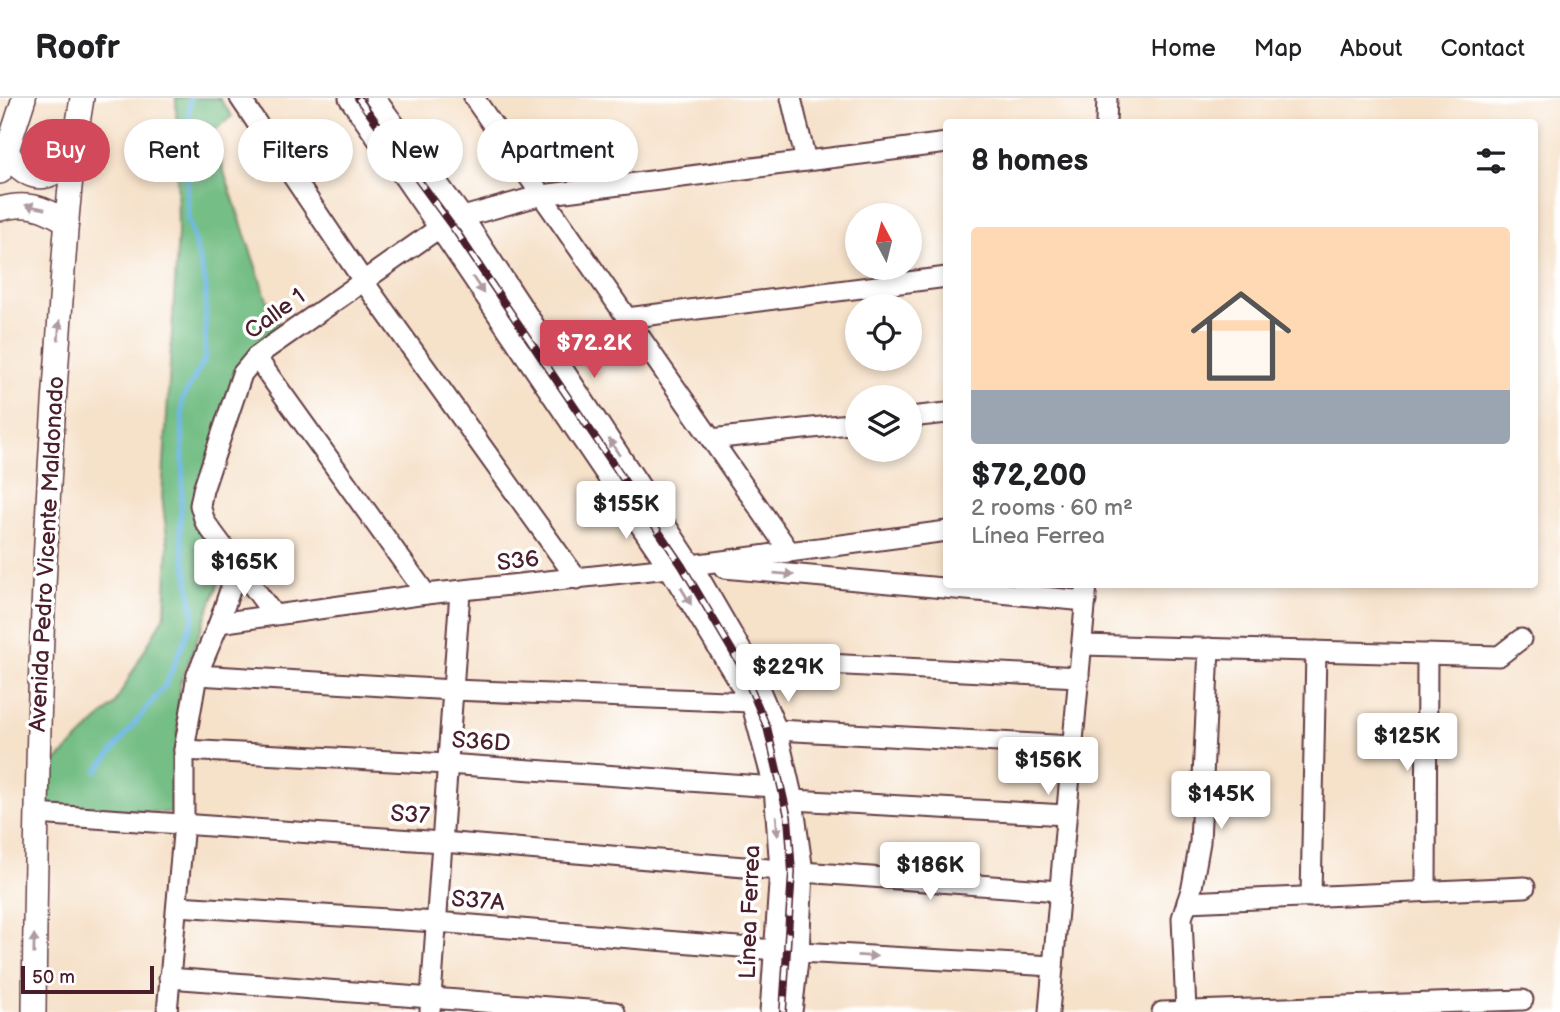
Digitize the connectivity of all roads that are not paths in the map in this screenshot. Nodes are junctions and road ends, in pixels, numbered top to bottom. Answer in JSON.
{"nodes":[{"id":1,"x":24,"y":98,"type":"edge"},
{"id":2,"x":82,"y":98,"type":"edge"},
{"id":3,"x":240,"y":98,"type":"edge"},
{"id":4,"x":349,"y":98,"type":"edge"},
{"id":5,"x":375,"y":98,"type":"edge"},
{"id":6,"x":474,"y":98,"type":"edge"},
{"id":7,"x":791,"y":98,"type":"edge"},
{"id":8,"x":1107,"y":98,"type":"edge"},
{"id":9,"x":78,"y":119,"type":"edge"},
{"id":10,"x":1106,"y":119,"type":"edge"},
{"id":11,"x":943,"y":144,"type":"edge"},
{"id":12,"x":4,"y":161,"type":"edge"},
{"id":13,"x":806,"y":161,"type":"junction"},
{"id":14,"x":21,"y":170,"type":"edge"},
{"id":15,"x":70,"y":182,"type":"edge"},
{"id":16,"x":542,"y":195,"type":"junction"},
{"id":17,"x":0,"y":209,"type":"edge"},
{"id":18,"x":463,"y":217,"type":"junction"},
{"id":19,"x":67,"y":222,"type":"junction"},
{"id":20,"x":439,"y":228,"type":"junction"},
{"id":21,"x":943,"y":278,"type":"edge"},
{"id":22,"x":364,"y":282,"type":"junction"},
{"id":23,"x":627,"y":318,"type":"junction"},
{"id":24,"x":256,"y":357,"type":"junction"},
{"id":25,"x":943,"y":413,"type":"edge"},
{"id":26,"x":922,"y":416,"type":"edge"},
{"id":27,"x":845,"y":424,"type":"edge"},
{"id":28,"x":711,"y":439,"type":"junction"},
{"id":29,"x":943,"y":532,"type":"edge"},
{"id":30,"x":789,"y":551,"type":"junction"},
{"id":31,"x":692,"y":565,"type":"junction"},
{"id":32,"x":238,"y":566,"type":"junction"},
{"id":33,"x":668,"y":568,"type":"junction"},
{"id":34,"x":578,"y":579,"type":"junction"},
{"id":35,"x":943,"y":583,"type":"edge"},
{"id":36,"x":1016,"y":588,"type":"edge"},
{"id":37,"x":460,"y":592,"type":"junction"},
{"id":38,"x":1086,"y":593,"type":"edge"},
{"id":39,"x":426,"y":594,"type":"junction"},
{"id":40,"x":274,"y":615,"type":"junction"},
{"id":41,"x":219,"y":622,"type":"junction"},
{"id":42,"x":1521,"y":639,"type":"dead end"},
{"id":43,"x":1082,"y":645,"type":"junction"},
{"id":44,"x":1209,"y":649,"type":"junction"},
{"id":45,"x":1316,"y":651,"type":"junction"},
{"id":46,"x":1427,"y":654,"type":"junction"},
{"id":47,"x":747,"y":660,"type":"junction"},
{"id":48,"x":197,"y":675,"type":"junction"},
{"id":49,"x":1079,"y":677,"type":"junction"},
{"id":50,"x":453,"y":690,"type":"junction"},
{"id":51,"x":751,"y":702,"type":"junction"},
{"id":52,"x":777,"y":730,"type":"junction"},
{"id":53,"x":1073,"y":746,"type":"junction"},
{"id":54,"x":184,"y":750,"type":"junction"},
{"id":55,"x":447,"y":764,"type":"junction"},
{"id":56,"x":775,"y":788,"type":"junction"},
{"id":57,"x":793,"y":800,"type":"junction"},
{"id":58,"x":36,"y":814,"type":"junction"},
{"id":59,"x":1066,"y":815,"type":"junction"},
{"id":60,"x":184,"y":823,"type":"junction"},
{"id":61,"x":442,"y":842,"type":"junction"},
{"id":62,"x":780,"y":870,"type":"junction"},
{"id":63,"x":803,"y":872,"type":"junction"},
{"id":64,"x":1525,"y":887,"type":"dead end"},
{"id":65,"x":1059,"y":891,"type":"junction"},
{"id":66,"x":1426,"y":891,"type":"junction"},
{"id":67,"x":1311,"y":897,"type":"junction"},
{"id":68,"x":1187,"y":902,"type":"junction"},
{"id":69,"x":177,"y":906,"type":"junction"},
{"id":70,"x":436,"y":922,"type":"junction"},
{"id":71,"x":774,"y":950,"type":"junction"},
{"id":72,"x":799,"y":952,"type":"junction"},
{"id":73,"x":1053,"y":966,"type":"junction"},
{"id":74,"x":169,"y":978,"type":"junction"},
{"id":75,"x":1523,"y":1000,"type":"dead end"},
{"id":76,"x":430,"y":1006,"type":"edge"},
{"id":77,"x":1186,"y":1011,"type":"edge"},
{"id":78,"x":34,"y":1012,"type":"edge"},
{"id":79,"x":167,"y":1012,"type":"edge"},
{"id":80,"x":615,"y":1012,"type":"edge"},
{"id":81,"x":770,"y":1012,"type":"edge"},
{"id":82,"x":792,"y":1012,"type":"edge"},
{"id":83,"x":1049,"y":1012,"type":"edge"},
{"id":84,"x":1162,"y":1012,"type":"edge"}],
"edges":[{"from":1,"to":12,"type":"main road"},
{"from":2,"to":9,"type":"main road","name":"Avenida Pedro Vicente Maldonado"},
{"from":3,"to":22,"type":"street"},
{"from":4,"to":20,"type":"street","name":"Línea Ferrea"},
{"from":5,"to":18,"type":"street","name":"Línea Ferrea"},
{"from":6,"to":16,"type":"street"},
{"from":7,"to":13,"type":"street"},
{"from":8,"to":10,"type":"street"},
{"from":11,"to":13,"type":"street","name":"Calle 1"},
{"from":12,"to":14,"type":"main road"},
{"from":13,"to":16,"type":"street","name":"Calle 1"},
{"from":15,"to":19,"type":"main road","name":"Avenida Pedro Vicente Maldonado"},
{"from":16,"to":18,"type":"street","name":"Calle 1"},
{"from":16,"to":23,"type":"street"},
{"from":19,"to":17,"type":"main road","one_way":true},
{"from":18,"to":20,"type":"street","name":"Calle 1"},
{"from":31,"to":18,"type":"street","name":"Línea Ferrea","one_way":true},
{"from":58,"to":19,"type":"main road","name":"Avenida Pedro Vicente Maldonado","one_way":true},
{"from":20,"to":22,"type":"street","name":"Calle 1"},
{"from":20,"to":33,"type":"street","name":"Línea Ferrea","one_way":true},
{"from":21,"to":23,"type":"street"},
{"from":22,"to":24,"type":"street","name":"Calle 1"},
{"from":22,"to":34,"type":"street"},
{"from":23,"to":28,"type":"street"},
{"from":24,"to":32,"type":"street","name":"Calle 1"},
{"from":24,"to":39,"type":"street"},
{"from":25,"to":26,"type":"street"},
{"from":27,"to":28,"type":"street"},
{"from":28,"to":30,"type":"street"},
{"from":29,"to":30,"type":"street","name":"S36"},
{"from":30,"to":31,"type":"street","name":"S36"},
{"from":31,"to":33,"type":"street","name":"S36"},
{"from":31,"to":35,"type":"street","one_way":true},
{"from":31,"to":47,"type":"street","name":"Línea Ferrea"},
{"from":32,"to":40,"type":"street","name":"Calle 1"},
{"from":32,"to":41,"type":"street"},
{"from":33,"to":34,"type":"street","name":"S36"},
{"from":33,"to":51,"type":"street","name":"Línea Ferrea","one_way":true},
{"from":34,"to":37,"type":"street","name":"S36"},
{"from":36,"to":38,"type":"street","one_way":true},
{"from":37,"to":39,"type":"street","name":"S36"},
{"from":37,"to":50,"type":"street"},
{"from":38,"to":43,"type":"street"},
{"from":39,"to":40,"type":"street","name":"S36"},
{"from":40,"to":41,"type":"street","name":"S36"},
{"from":41,"to":48,"type":"street"},
{"from":42,"to":46,"type":"street"},
{"from":43,"to":44,"type":"street"},
{"from":43,"to":49,"type":"street"},
{"from":44,"to":45,"type":"street"},
{"from":44,"to":68,"type":"street"},
{"from":45,"to":46,"type":"street"},
{"from":45,"to":67,"type":"street"},
{"from":46,"to":66,"type":"street"},
{"from":47,"to":49,"type":"street"},
{"from":47,"to":52,"type":"street","name":"Línea Ferrea"},
{"from":48,"to":50,"type":"street"},
{"from":48,"to":54,"type":"street"},
{"from":49,"to":53,"type":"street"},
{"from":50,"to":51,"type":"street"},
{"from":50,"to":55,"type":"street"},
{"from":51,"to":56,"type":"street","name":"Línea Ferrea"},
{"from":52,"to":53,"type":"street"},
{"from":52,"to":57,"type":"street","name":"Línea Ferrea"},
{"from":53,"to":59,"type":"street"},
{"from":54,"to":55,"type":"street","name":"S36D"},
{"from":54,"to":60,"type":"street"},
{"from":55,"to":56,"type":"street","name":"S36D"},
{"from":55,"to":61,"type":"street"},
{"from":56,"to":62,"type":"street","name":"Línea Ferrea","one_way":true},
{"from":57,"to":59,"type":"street"},
{"from":57,"to":63,"type":"street","name":"Línea Ferrea"},
{"from":58,"to":60,"type":"street","name":"S37"},
{"from":78,"to":58,"type":"main road","name":"Avenida Pedro Vicente Maldonado","one_way":true},
{"from":59,"to":65,"type":"street"},
{"from":60,"to":61,"type":"street","name":"S37"},
{"from":60,"to":69,"type":"street"},
{"from":61,"to":62,"type":"street","name":"S37"},
{"from":61,"to":70,"type":"street"},
{"from":62,"to":71,"type":"street","name":"Línea Ferrea"},
{"from":63,"to":65,"type":"street"},
{"from":63,"to":72,"type":"street","name":"Línea Ferrea"},
{"from":64,"to":66,"type":"street"},
{"from":65,"to":73,"type":"street"},
{"from":66,"to":67,"type":"street"},
{"from":67,"to":68,"type":"street"},
{"from":68,"to":77,"type":"street"},
{"from":69,"to":70,"type":"street","name":"S37A"},
{"from":69,"to":74,"type":"street"},
{"from":70,"to":71,"type":"street","name":"S37A"},
{"from":70,"to":76,"type":"street"},
{"from":71,"to":81,"type":"street","name":"Línea Ferrea"},
{"from":72,"to":73,"type":"street","one_way":true},
{"from":72,"to":82,"type":"street","name":"Línea Ferrea"},
{"from":73,"to":83,"type":"street"},
{"from":74,"to":76,"type":"street"},
{"from":74,"to":79,"type":"street"},
{"from":75,"to":77,"type":"street"},
{"from":76,"to":80,"type":"street"},
{"from":77,"to":84,"type":"street"}]}
